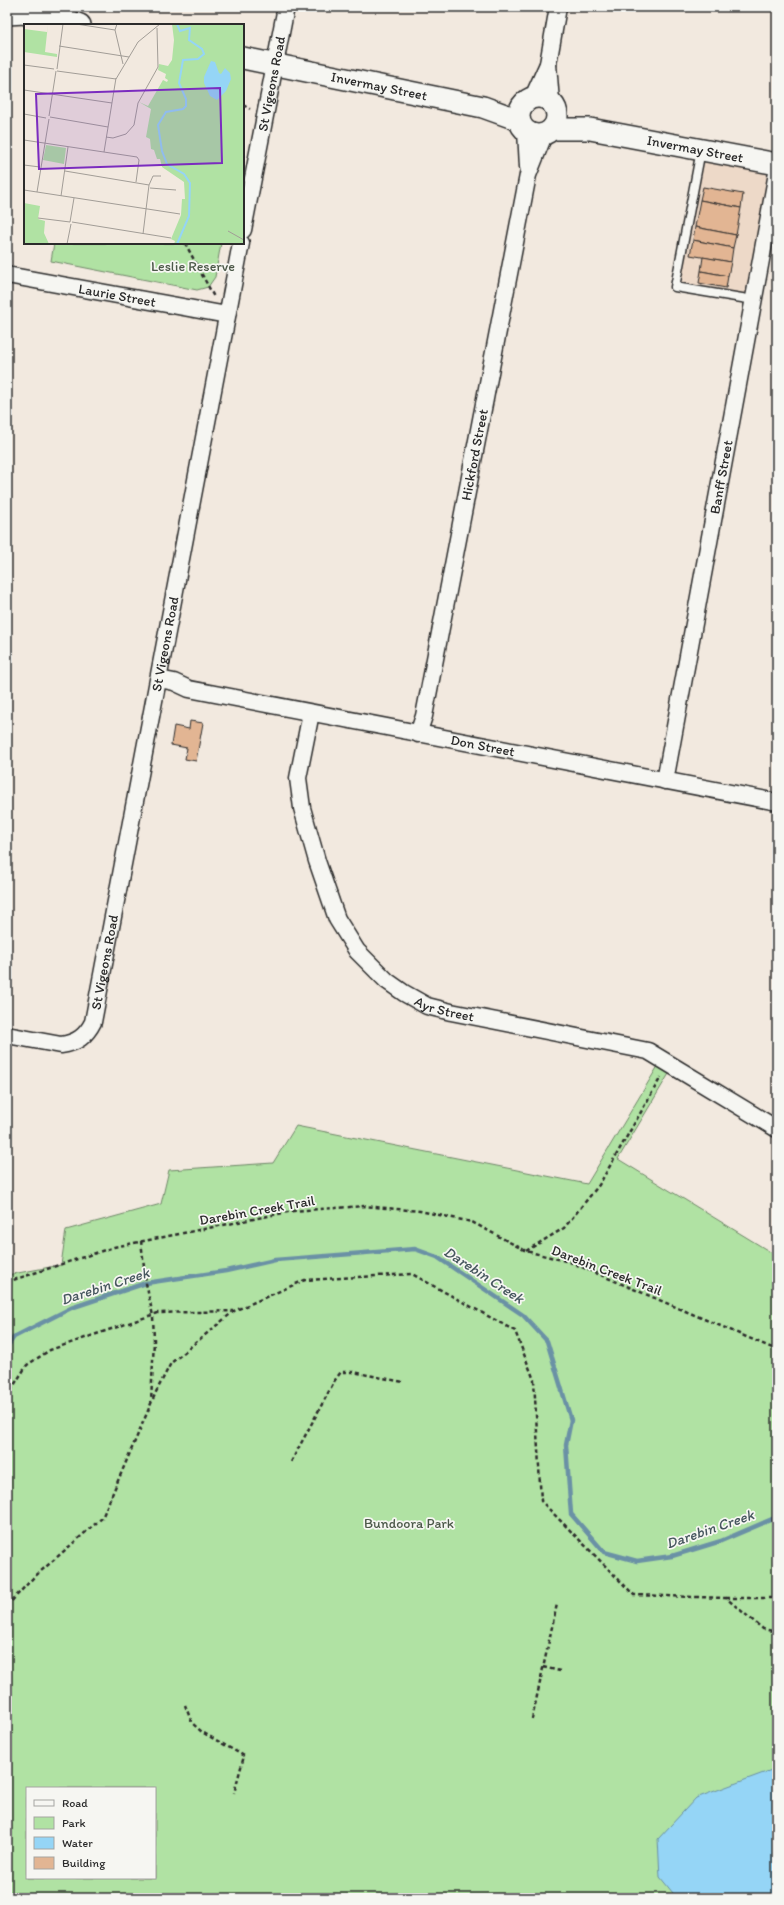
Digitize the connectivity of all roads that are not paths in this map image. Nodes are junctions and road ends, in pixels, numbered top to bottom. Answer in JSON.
{"nodes":[{"id":1,"x":286,"y":7,"type":"edge"},
{"id":2,"x":558,"y":7,"type":"edge"},
{"id":3,"x":24,"y":10,"type":"edge"},
{"id":4,"x":65,"y":24,"type":"edge"},
{"id":5,"x":244,"y":58,"type":"edge"},
{"id":6,"x":275,"y":64,"type":"junction"},
{"id":7,"x":538,"y":116,"type":"junction"},
{"id":8,"x":701,"y":150,"type":"junction"},
{"id":9,"x":777,"y":164,"type":"edge"},
{"id":10,"x":777,"y":173,"type":"edge"},
{"id":11,"x":244,"y":225,"type":"edge"},
{"id":12,"x":240,"y":244,"type":"edge"},
{"id":13,"x":7,"y":275,"type":"edge"},
{"id":14,"x":754,"y":300,"type":"junction"},
{"id":15,"x":226,"y":315,"type":"junction"},
{"id":16,"x":158,"y":684,"type":"junction"},
{"id":17,"x":311,"y":714,"type":"junction"},
{"id":18,"x":418,"y":734,"type":"junction"},
{"id":19,"x":665,"y":781,"type":"junction"},
{"id":20,"x":777,"y":802,"type":"edge"},
{"id":21,"x":7,"y":1035,"type":"edge"},
{"id":22,"x":777,"y":1129,"type":"edge"}],
"edges":[{"from":1,"to":6,"type":"street","name":"St Vigeons Road"},
{"from":2,"to":7,"type":"street","name":"Hickford Street"},
{"from":3,"to":4,"type":"street"},
{"from":5,"to":6,"type":"street","name":"Invermay Street"},
{"from":6,"to":7,"type":"street","name":"Invermay Street"},
{"from":6,"to":11,"type":"street","name":"St Vigeons Road"},
{"from":7,"to":8,"type":"street","name":"Invermay Street"},
{"from":7,"to":18,"type":"street","name":"Hickford Street"},
{"from":8,"to":9,"type":"street","name":"Invermay Street"},
{"from":8,"to":14,"type":"lane"},
{"from":10,"to":14,"type":"street","name":"Banff Street"},
{"from":12,"to":15,"type":"street","name":"St Vigeons Road"},
{"from":13,"to":15,"type":"street","name":"Laurie Street"},
{"from":14,"to":19,"type":"street","name":"Banff Street"},
{"from":15,"to":16,"type":"street","name":"St Vigeons Road"},
{"from":16,"to":17,"type":"street","name":"Don Street"},
{"from":16,"to":21,"type":"street","name":"St Vigeons Road"},
{"from":17,"to":18,"type":"street","name":"Don Street"},
{"from":17,"to":22,"type":"street","name":"Ayr Street"},
{"from":18,"to":19,"type":"street","name":"Don Street"},
{"from":19,"to":20,"type":"street","name":"Don Street"}]}
